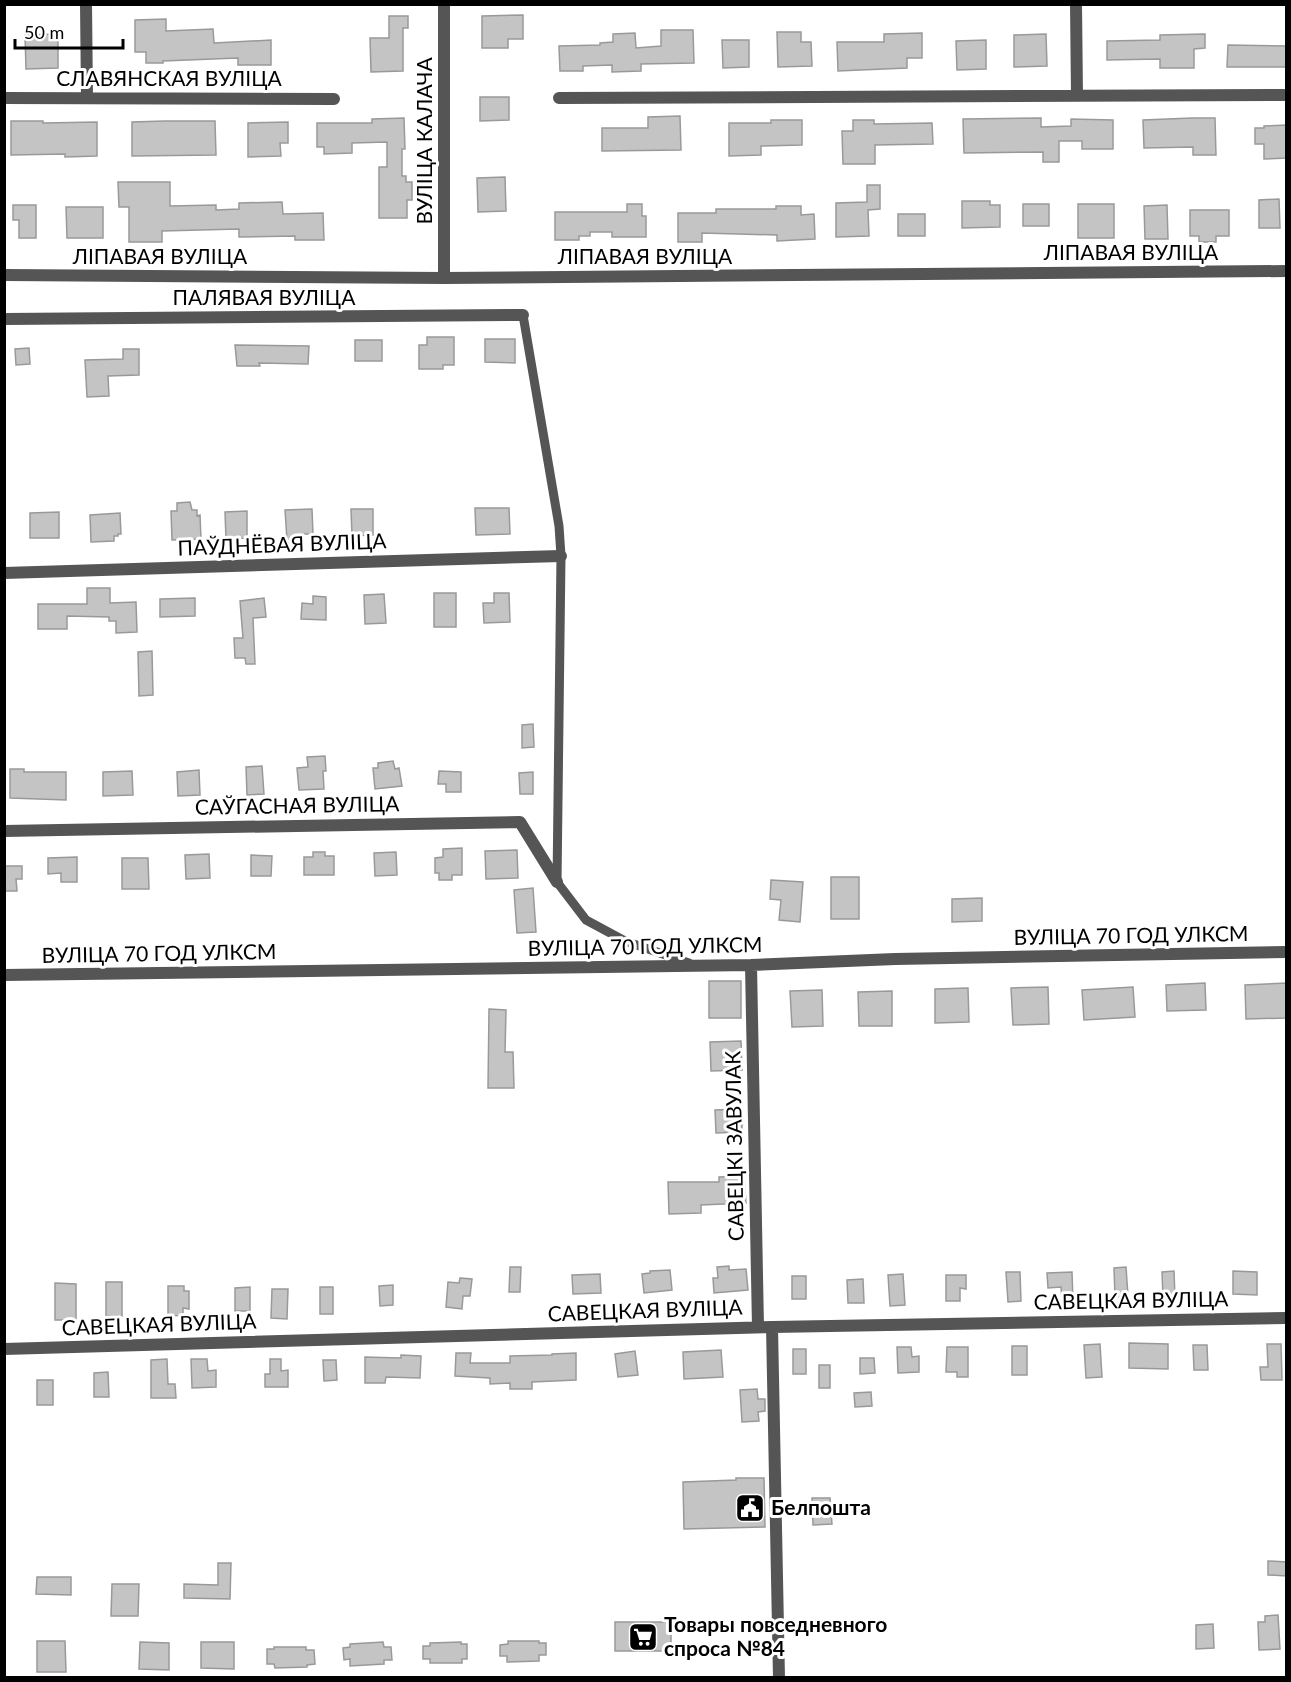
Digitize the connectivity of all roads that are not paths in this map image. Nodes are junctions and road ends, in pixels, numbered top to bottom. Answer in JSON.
{"nodes":[{"id":1,"x":86,"y":4,"type":"edge"},
{"id":2,"x":444,"y":4,"type":"edge"},
{"id":3,"x":1076,"y":4,"type":"edge"},
{"id":4,"x":1287,"y":95,"type":"edge"},
{"id":5,"x":1077,"y":96,"type":"junction"},
{"id":6,"x":4,"y":98,"type":"edge"},
{"id":7,"x":87,"y":98,"type":"junction"},
{"id":8,"x":559,"y":98,"type":"dead end"},
{"id":9,"x":334,"y":99,"type":"dead end"},
{"id":10,"x":1287,"y":271,"type":"edge"},
{"id":11,"x":4,"y":275,"type":"edge"},
{"id":12,"x":444,"y":278,"type":"junction"},
{"id":13,"x":523,"y":315,"type":"joint"},
{"id":14,"x":4,"y":319,"type":"edge"},
{"id":15,"x":561,"y":556,"type":"junction"},
{"id":16,"x":4,"y":573,"type":"edge"},
{"id":17,"x":4,"y":831,"type":"edge"},
{"id":18,"x":557,"y":882,"type":"junction"},
{"id":19,"x":1287,"y":952,"type":"edge"},
{"id":20,"x":751,"y":964,"type":"junction"},
{"id":21,"x":697,"y":966,"type":"junction"},
{"id":22,"x":4,"y":975,"type":"edge"},
{"id":23,"x":1287,"y":1318,"type":"edge"},
{"id":24,"x":758,"y":1327,"type":"junction"},
{"id":25,"x":772,"y":1327,"type":"junction"},
{"id":26,"x":4,"y":1349,"type":"edge"},
{"id":27,"x":779,"y":1677,"type":"edge"}],
"edges":[{"from":1,"to":7,"type":"street"},
{"from":2,"to":12,"type":"street","name":"ВУЛІЦА КАЛАЧА"},
{"from":3,"to":5,"type":"street"},
{"from":4,"to":5,"type":"street"},
{"from":5,"to":8,"type":"street"},
{"from":6,"to":7,"type":"street","name":"СЛАВЯНСКАЯ ВУЛІЦА"},
{"from":7,"to":9,"type":"street","name":"СЛАВЯНСКАЯ ВУЛІЦА"},
{"from":10,"to":12,"type":"street","name":"ЛІПАВАЯ ВУЛІЦА"},
{"from":11,"to":12,"type":"street","name":"ЛІПАВАЯ ВУЛІЦА"},
{"from":13,"to":14,"type":"street","name":"ПАЛЯВАЯ ВУЛІЦА"},
{"from":13,"to":15,"type":"lane"},
{"from":15,"to":16,"type":"street","name":"ПАЎДНЁВАЯ ВУЛІЦА"},
{"from":15,"to":18,"type":"lane"},
{"from":17,"to":18,"type":"street","name":"САЎГАСНАЯ ВУЛІЦА"},
{"from":18,"to":21,"type":"lane"},
{"from":19,"to":20,"type":"street","name":"ВУЛІЦА 70 ГОД УЛКСМ"},
{"from":20,"to":21,"type":"street","name":"ВУЛІЦА 70 ГОД УЛКСМ"},
{"from":20,"to":24,"type":"street","name":"САВЕЦКІ ЗАВУЛАК"},
{"from":21,"to":22,"type":"street","name":"ВУЛІЦА 70 ГОД УЛКСМ"},
{"from":23,"to":25,"type":"street","name":"САВЕЦКАЯ ВУЛІЦА"},
{"from":24,"to":25,"type":"street","name":"САВЕЦКАЯ ВУЛІЦА"},
{"from":24,"to":26,"type":"street","name":"САВЕЦКАЯ ВУЛІЦА"},
{"from":25,"to":27,"type":"street"}]}
